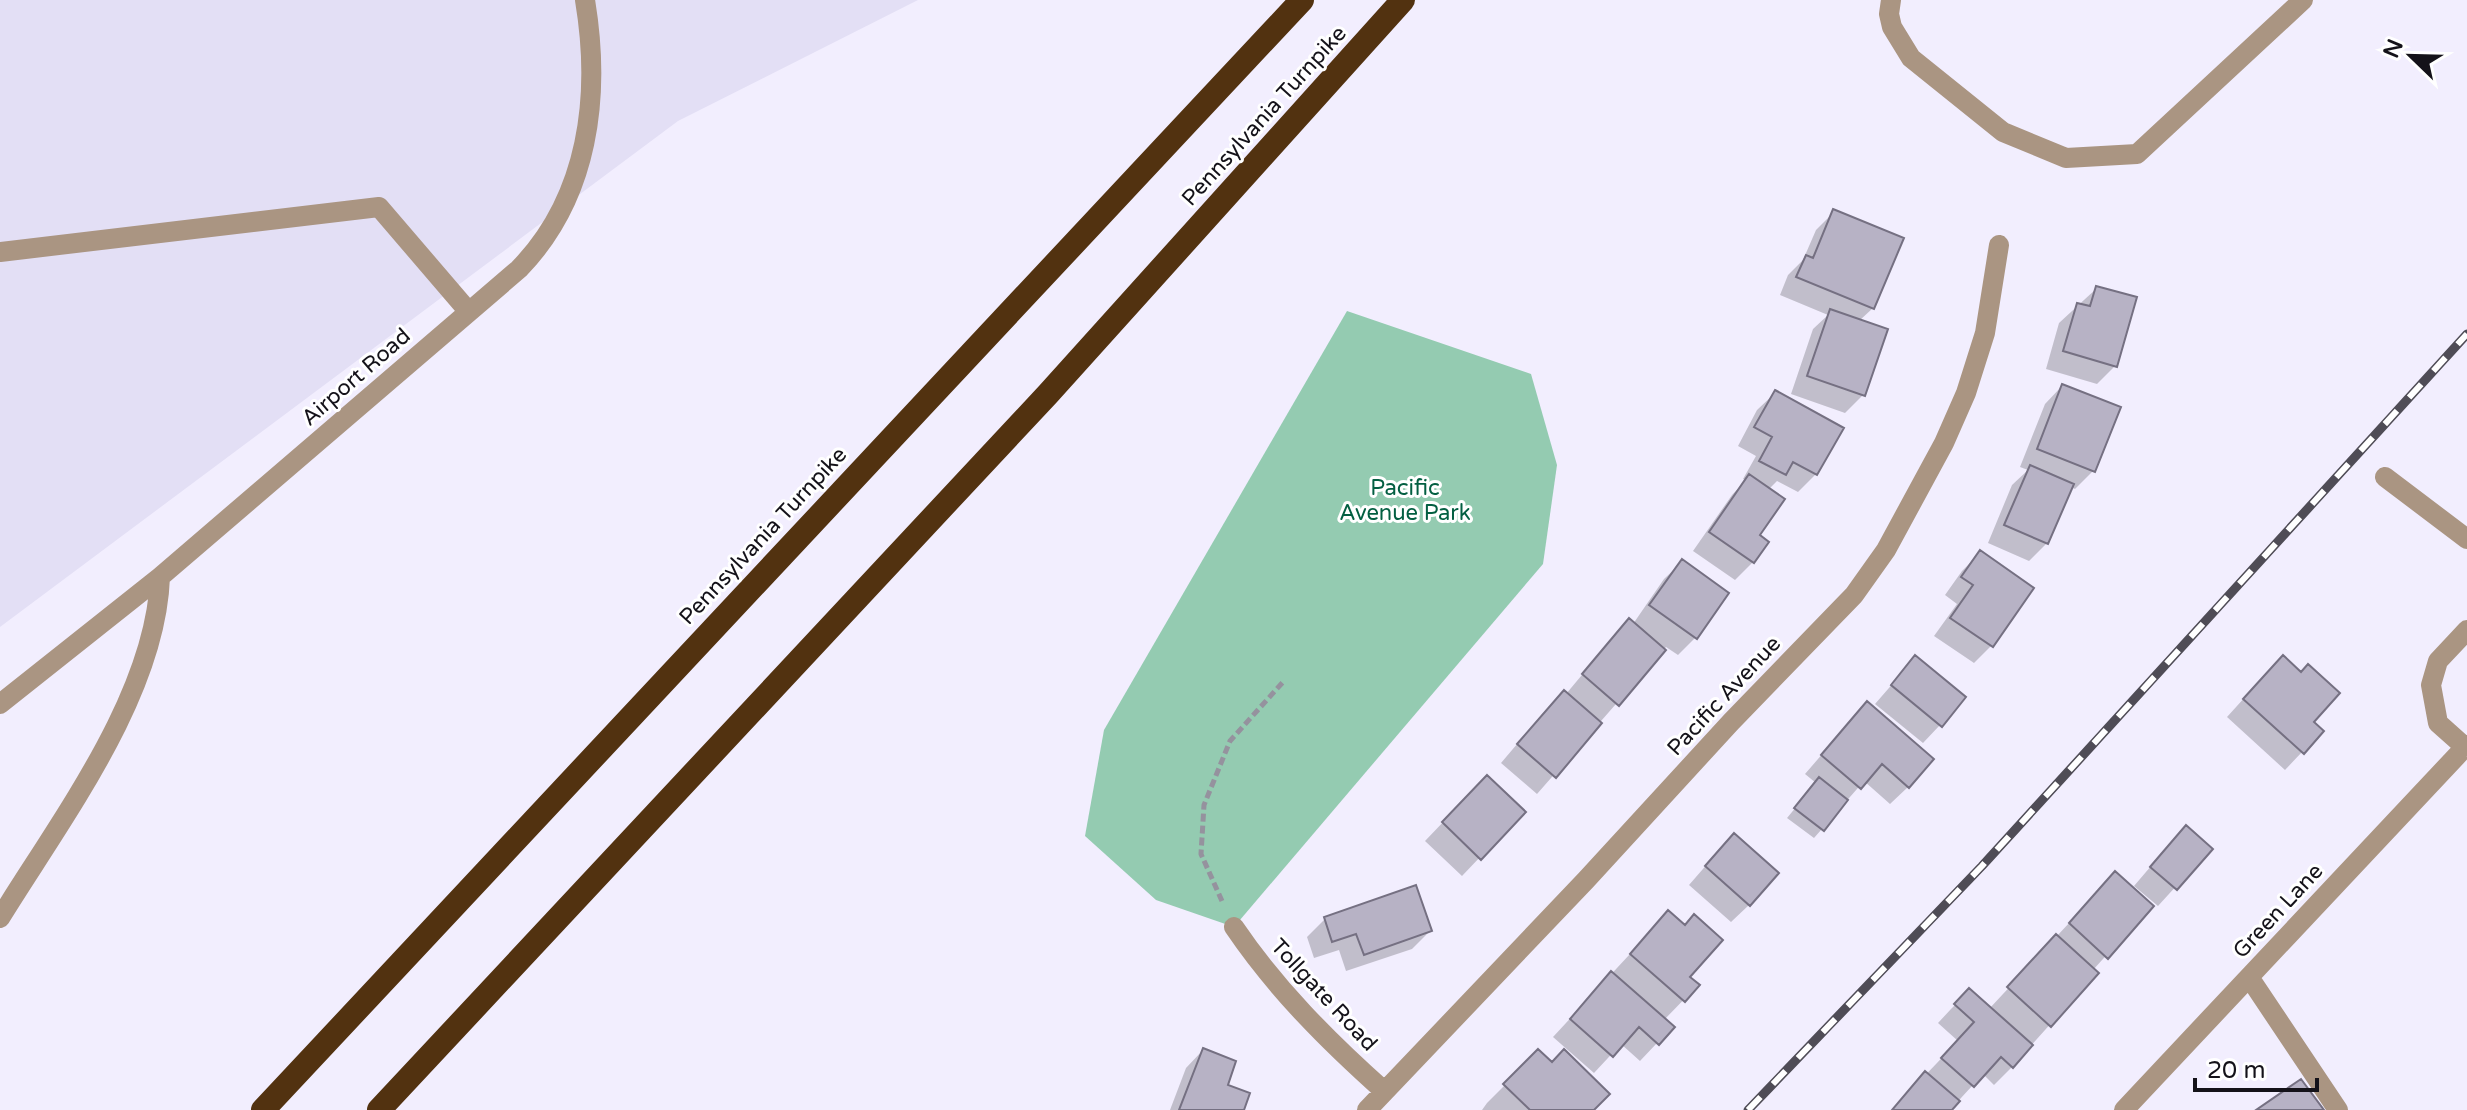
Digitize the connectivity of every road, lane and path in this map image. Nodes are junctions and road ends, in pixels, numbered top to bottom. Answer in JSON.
{"nodes":[{"id":1,"x":585,"y":0,"type":"edge"},
{"id":2,"x":1302,"y":0,"type":"edge"},
{"id":3,"x":1403,"y":0,"type":"edge"},
{"id":4,"x":1891,"y":0,"type":"edge"},
{"id":5,"x":2303,"y":0,"type":"edge"},
{"id":6,"x":1999,"y":245,"type":"dead end"},
{"id":7,"x":0,"y":252,"type":"edge"},
{"id":8,"x":469,"y":312,"type":"junction"},
{"id":9,"x":2385,"y":477,"type":"dead end"},
{"id":10,"x":2467,"y":539,"type":"edge"},
{"id":11,"x":160,"y":577,"type":"junction"},
{"id":12,"x":2467,"y":630,"type":"edge"},
{"id":13,"x":1283,"y":682,"type":"dead end"},
{"id":14,"x":0,"y":704,"type":"edge"},
{"id":15,"x":2466,"y":746,"type":"edge"},
{"id":16,"x":0,"y":918,"type":"edge"},
{"id":17,"x":1234,"y":927,"type":"joint"},
{"id":18,"x":2249,"y":977,"type":"junction"},
{"id":19,"x":1384,"y":1091,"type":"junction"},
{"id":20,"x":263,"y":1110,"type":"edge"},
{"id":21,"x":379,"y":1110,"type":"edge"},
{"id":22,"x":1367,"y":1110,"type":"edge"},
{"id":23,"x":2124,"y":1110,"type":"edge"},
{"id":24,"x":2338,"y":1110,"type":"edge"}],
"edges":[{"from":1,"to":8,"type":"street","name":"Airport Road"},
{"from":2,"to":20,"type":"highway","name":"Pennsylvania Turnpike"},
{"from":3,"to":21,"type":"highway","name":"Pennsylvania Turnpike"},
{"from":4,"to":5,"type":"street"},
{"from":6,"to":19,"type":"street","name":"Pacific Avenue"},
{"from":7,"to":8,"type":"street"},
{"from":8,"to":11,"type":"street","name":"Airport Road"},
{"from":9,"to":10,"type":"street"},
{"from":11,"to":14,"type":"street","name":"Airport Road"},
{"from":11,"to":16,"type":"street"},
{"from":12,"to":15,"type":"street"},
{"from":13,"to":17,"type":"path"},
{"from":15,"to":18,"type":"street","name":"Green Lane"},
{"from":17,"to":19,"type":"street","name":"Tollgate Road"},
{"from":18,"to":23,"type":"street","name":"Green Lane"},
{"from":18,"to":24,"type":"street"},
{"from":19,"to":22,"type":"street","name":"Pacific Avenue"}]}
